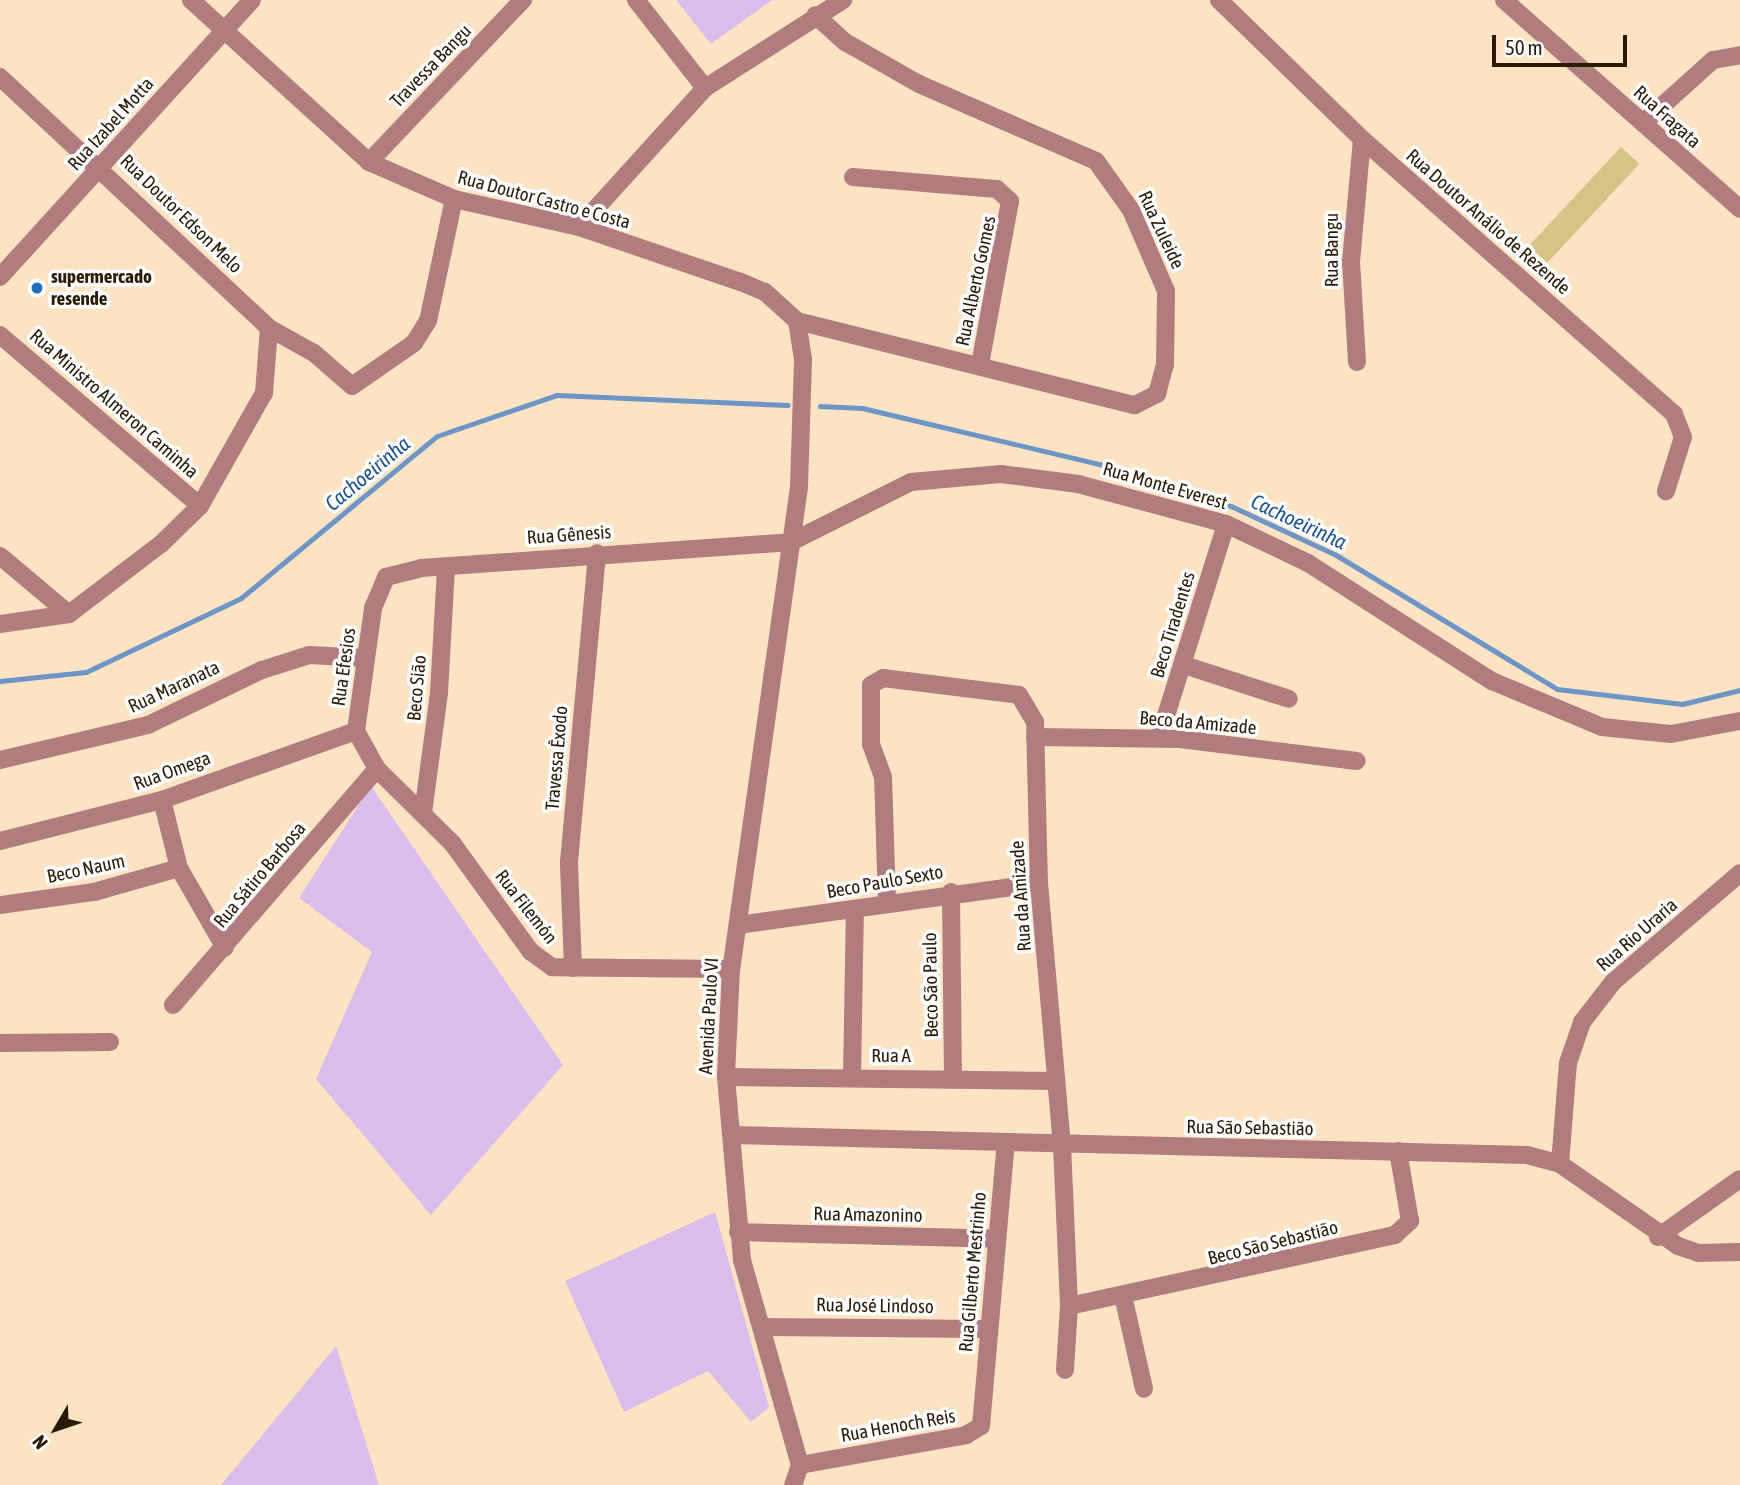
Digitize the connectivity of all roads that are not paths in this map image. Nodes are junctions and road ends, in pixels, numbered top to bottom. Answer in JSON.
{"nodes":[{"id":1,"x":191,"y":0,"type":"edge"},
{"id":2,"x":252,"y":0,"type":"edge"},
{"id":3,"x":523,"y":0,"type":"edge"},
{"id":4,"x":636,"y":0,"type":"edge"},
{"id":5,"x":843,"y":0,"type":"edge"},
{"id":6,"x":1219,"y":0,"type":"edge"},
{"id":7,"x":1504,"y":0,"type":"edge"},
{"id":8,"x":816,"y":15,"type":"junction"},
{"id":9,"x":224,"y":31,"type":"junction"},
{"id":10,"x":1740,"y":55,"type":"edge"},
{"id":11,"x":0,"y":77,"type":"edge"},
{"id":12,"x":705,"y":88,"type":"junction"},
{"id":13,"x":1643,"y":123,"type":"junction"},
{"id":14,"x":1362,"y":139,"type":"junction"},
{"id":15,"x":369,"y":162,"type":"junction"},
{"id":16,"x":101,"y":166,"type":"junction"},
{"id":17,"x":853,"y":177,"type":"dead end"},
{"id":18,"x":454,"y":199,"type":"junction"},
{"id":19,"x":1740,"y":209,"type":"edge"},
{"id":20,"x":579,"y":227,"type":"junction"},
{"id":21,"x":0,"y":277,"type":"edge"},
{"id":22,"x":797,"y":321,"type":"junction"},
{"id":23,"x":269,"y":328,"type":"junction"},
{"id":24,"x":0,"y":335,"type":"edge"},
{"id":25,"x":1357,"y":362,"type":"dead end"},
{"id":26,"x":980,"y":365,"type":"junction"},
{"id":27,"x":1666,"y":491,"type":"dead end"},
{"id":28,"x":200,"y":506,"type":"junction"},
{"id":29,"x":1226,"y":524,"type":"junction"},
{"id":30,"x":792,"y":542,"type":"junction"},
{"id":31,"x":597,"y":554,"type":"junction"},
{"id":32,"x":0,"y":556,"type":"edge"},
{"id":33,"x":446,"y":566,"type":"junction"},
{"id":34,"x":373,"y":608,"type":"joint"},
{"id":35,"x":69,"y":614,"type":"junction"},
{"id":36,"x":0,"y":624,"type":"edge"},
{"id":37,"x":366,"y":658,"type":"junction"},
{"id":38,"x":1184,"y":665,"type":"junction"},
{"id":39,"x":1289,"y":699,"type":"dead end"},
{"id":40,"x":1740,"y":721,"type":"edge"},
{"id":41,"x":356,"y":732,"type":"junction"},
{"id":42,"x":1035,"y":737,"type":"junction"},
{"id":43,"x":1159,"y":738,"type":"junction"},
{"id":44,"x":0,"y":760,"type":"edge"},
{"id":45,"x":1357,"y":761,"type":"dead end"},
{"id":46,"x":377,"y":769,"type":"junction"},
{"id":47,"x":162,"y":800,"type":"junction"},
{"id":48,"x":423,"y":813,"type":"junction"},
{"id":49,"x":0,"y":841,"type":"edge"},
{"id":50,"x":179,"y":869,"type":"junction"},
{"id":51,"x":1740,"y":873,"type":"edge"},
{"id":52,"x":1039,"y":883,"type":"junction"},
{"id":53,"x":951,"y":892,"type":"junction"},
{"id":54,"x":887,"y":902,"type":"junction"},
{"id":55,"x":0,"y":905,"type":"edge"},
{"id":56,"x":855,"y":910,"type":"junction"},
{"id":57,"x":738,"y":925,"type":"junction"},
{"id":58,"x":225,"y":948,"type":"junction"},
{"id":59,"x":573,"y":968,"type":"junction"},
{"id":60,"x":731,"y":969,"type":"junction"},
{"id":61,"x":173,"y":1005,"type":"dead end"},
{"id":62,"x":110,"y":1042,"type":"dead end"},
{"id":63,"x":0,"y":1043,"type":"edge"},
{"id":64,"x":726,"y":1077,"type":"junction"},
{"id":65,"x":852,"y":1077,"type":"junction"},
{"id":66,"x":953,"y":1077,"type":"junction"},
{"id":67,"x":1055,"y":1081,"type":"junction"},
{"id":68,"x":731,"y":1135,"type":"junction"},
{"id":69,"x":1006,"y":1142,"type":"junction"},
{"id":70,"x":1062,"y":1145,"type":"junction"},
{"id":71,"x":1398,"y":1151,"type":"junction"},
{"id":72,"x":1560,"y":1164,"type":"junction"},
{"id":73,"x":1740,"y":1179,"type":"edge"},
{"id":74,"x":738,"y":1232,"type":"junction"},
{"id":75,"x":1658,"y":1237,"type":"junction"},
{"id":76,"x":997,"y":1239,"type":"junction"},
{"id":77,"x":1740,"y":1252,"type":"edge"},
{"id":78,"x":1124,"y":1300,"type":"junction"},
{"id":79,"x":1069,"y":1306,"type":"junction"},
{"id":80,"x":763,"y":1327,"type":"junction"},
{"id":81,"x":986,"y":1329,"type":"junction"},
{"id":82,"x":1065,"y":1370,"type":"dead end"},
{"id":83,"x":1144,"y":1389,"type":"dead end"},
{"id":84,"x":986,"y":1407,"type":"joint"},
{"id":85,"x":800,"y":1465,"type":"junction"},
{"id":86,"x":793,"y":1485,"type":"edge"}],
"edges":[{"from":1,"to":9,"type":"street","name":"Rua Doutor Castro e Costa"},
{"from":2,"to":9,"type":"street","name":"Rua Izabel Motta"},
{"from":3,"to":15,"type":"street","name":"Travessa Bangu"},
{"from":4,"to":12,"type":"street"},
{"from":5,"to":8,"type":"street"},
{"from":6,"to":14,"type":"street","name":"Rua Doutor Análio de Rezende"},
{"from":7,"to":13,"type":"street","name":"Rua Fragata"},
{"from":8,"to":12,"type":"street"},
{"from":8,"to":26,"type":"street","name":"Rua Zuleide"},
{"from":9,"to":15,"type":"street","name":"Rua Doutor Castro e Costa"},
{"from":9,"to":16,"type":"street","name":"Rua Izabel Motta"},
{"from":10,"to":13,"type":"street"},
{"from":11,"to":16,"type":"street","name":"Rua Doutor Edson Melo"},
{"from":12,"to":20,"type":"street"},
{"from":13,"to":19,"type":"street","name":"Rua Fragata"},
{"from":14,"to":25,"type":"street","name":"Rua Bangu"},
{"from":14,"to":27,"type":"street","name":"Rua Doutor Análio de Rezende"},
{"from":15,"to":18,"type":"street","name":"Rua Doutor Castro e Costa"},
{"from":16,"to":21,"type":"street","name":"Rua Izabel Motta"},
{"from":16,"to":23,"type":"street","name":"Rua Doutor Edson Melo"},
{"from":17,"to":26,"type":"street","name":"Rua Alberto Gomes"},
{"from":18,"to":20,"type":"street","name":"Rua Doutor Castro e Costa"},
{"from":18,"to":23,"type":"street","name":"Rua Doutor Edson Melo"},
{"from":20,"to":22,"type":"street","name":"Rua Doutor Castro e Costa"},
{"from":22,"to":26,"type":"street","name":"Rua Zuleide"},
{"from":22,"to":30,"type":"street"},
{"from":23,"to":28,"type":"street"},
{"from":24,"to":28,"type":"street","name":"Rua Ministro Almeron Caminha"},
{"from":28,"to":35,"type":"street"},
{"from":29,"to":30,"type":"street","name":"Rua Monte Everest"},
{"from":29,"to":38,"type":"street","name":"Beco Tiradentes"},
{"from":29,"to":40,"type":"street","name":"Rua Monte Everest"},
{"from":30,"to":31,"type":"street","name":"Rua Gênesis"},
{"from":30,"to":57,"type":"street","name":"Avenida Paulo VI"},
{"from":31,"to":33,"type":"street","name":"Rua Gênesis"},
{"from":31,"to":59,"type":"street","name":"Travessa Êxodo"},
{"from":32,"to":35,"type":"street"},
{"from":33,"to":34,"type":"street","name":"Rua Gênesis"},
{"from":33,"to":48,"type":"street","name":"Beco Sião"},
{"from":34,"to":37,"type":"street","name":"Rua Efesios"},
{"from":35,"to":36,"type":"street"},
{"from":37,"to":41,"type":"street","name":"Rua Efesios"},
{"from":37,"to":44,"type":"street","name":"Rua Maranata"},
{"from":38,"to":39,"type":"street"},
{"from":38,"to":43,"type":"street","name":"Beco Tiradentes"},
{"from":41,"to":46,"type":"street","name":"Rua Efesios"},
{"from":41,"to":47,"type":"street","name":"Rua Omega"},
{"from":42,"to":43,"type":"street","name":"Beco da Amizade"},
{"from":42,"to":52,"type":"street","name":"Rua da Amizade"},
{"from":42,"to":54,"type":"street","name":"Rua da Amizade"},
{"from":43,"to":45,"type":"street","name":"Beco da Amizade"},
{"from":46,"to":48,"type":"street","name":"Rua Filemón"},
{"from":46,"to":58,"type":"street","name":"Rua Sátiro Barbosa"},
{"from":47,"to":49,"type":"street","name":"Rua Omega"},
{"from":47,"to":50,"type":"street"},
{"from":48,"to":59,"type":"street","name":"Rua Filemón"},
{"from":50,"to":55,"type":"street","name":"Beco Naum"},
{"from":50,"to":58,"type":"street"},
{"from":51,"to":72,"type":"street","name":"Rua Rio Uraria"},
{"from":52,"to":53,"type":"street","name":"Beco Paulo Sexto"},
{"from":52,"to":67,"type":"street","name":"Rua da Amizade"},
{"from":53,"to":54,"type":"street","name":"Beco Paulo Sexto"},
{"from":53,"to":66,"type":"street","name":"Beco São Paulo"},
{"from":54,"to":56,"type":"street","name":"Beco Paulo Sexto"},
{"from":56,"to":57,"type":"street","name":"Beco Paulo Sexto"},
{"from":56,"to":65,"type":"street"},
{"from":57,"to":60,"type":"street","name":"Avenida Paulo VI"},
{"from":58,"to":61,"type":"street","name":"Rua Sátiro Barbosa"},
{"from":59,"to":60,"type":"street","name":"Rua Filemón"},
{"from":60,"to":64,"type":"street","name":"Avenida Paulo VI"},
{"from":62,"to":63,"type":"street"},
{"from":64,"to":65,"type":"street","name":"Rua A"},
{"from":64,"to":68,"type":"street","name":"Avenida Paulo VI"},
{"from":65,"to":66,"type":"street","name":"Rua A"},
{"from":66,"to":67,"type":"street","name":"Rua A"},
{"from":67,"to":70,"type":"street","name":"Rua da Amizade"},
{"from":68,"to":69,"type":"street","name":"Rua São Sebastião"},
{"from":68,"to":74,"type":"street","name":"Avenida Paulo VI"},
{"from":69,"to":70,"type":"street","name":"Rua São Sebastião"},
{"from":69,"to":76,"type":"street","name":"Rua Gilberto Mestrinho"},
{"from":70,"to":71,"type":"street","name":"Rua São Sebastião"},
{"from":70,"to":79,"type":"street"},
{"from":71,"to":72,"type":"street","name":"Rua São Sebastião"},
{"from":71,"to":78,"type":"street","name":"Beco São Sebastião"},
{"from":72,"to":75,"type":"street","name":"Rua São Sebastião"},
{"from":73,"to":75,"type":"street"},
{"from":74,"to":76,"type":"street","name":"Rua Amazonino"},
{"from":74,"to":80,"type":"street","name":"Avenida Paulo VI"},
{"from":75,"to":77,"type":"street","name":"Rua São Sebastião"},
{"from":76,"to":81,"type":"street","name":"Rua Gilberto Mestrinho"},
{"from":78,"to":79,"type":"street","name":"Beco São Sebastião"},
{"from":78,"to":83,"type":"street"},
{"from":79,"to":82,"type":"street"},
{"from":80,"to":81,"type":"street","name":"Rua José Lindoso"},
{"from":80,"to":85,"type":"street","name":"Avenida Paulo VI"},
{"from":81,"to":84,"type":"street","name":"Rua Gilberto Mestrinho"},
{"from":84,"to":85,"type":"street","name":"Rua Henoch Reis"},
{"from":85,"to":86,"type":"street"}]}
